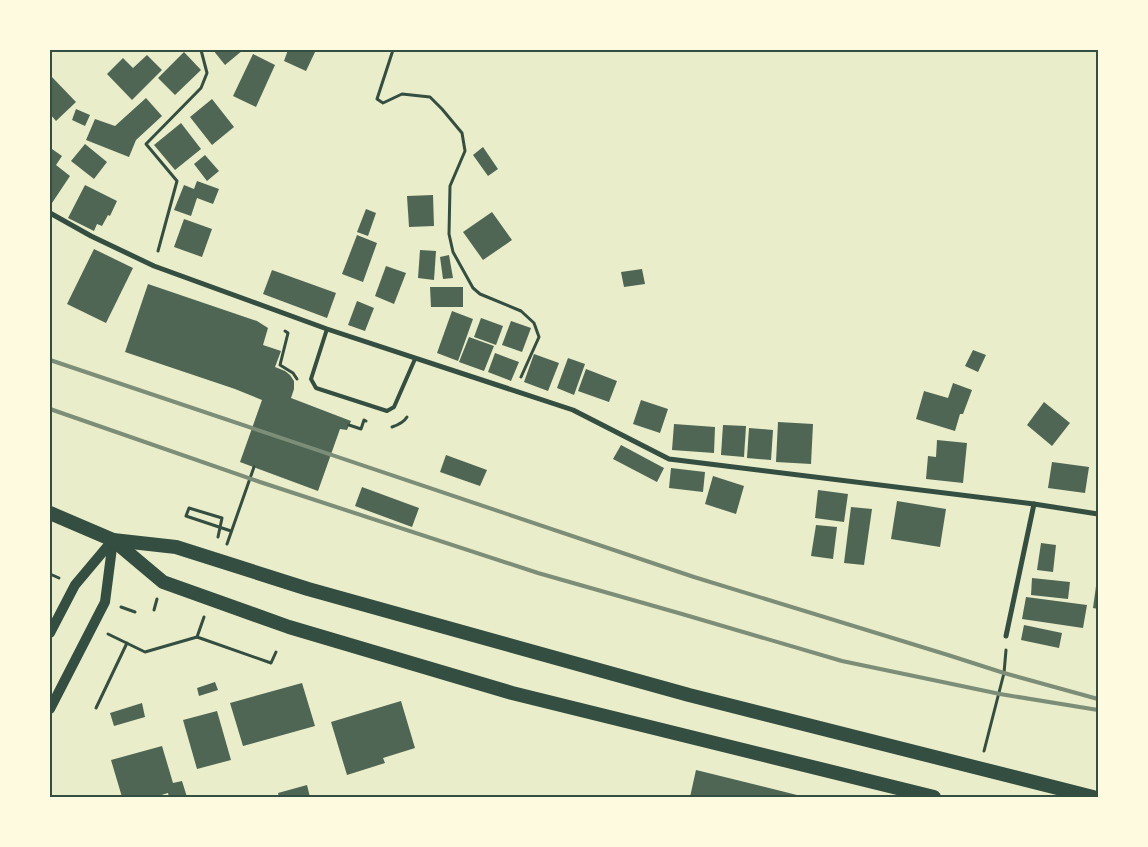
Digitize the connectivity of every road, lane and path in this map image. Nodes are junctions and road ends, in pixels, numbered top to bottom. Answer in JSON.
{"nodes":[{"id":1,"x":201,"y":50,"type":"edge"},
{"id":2,"x":393,"y":50,"type":"edge"},
{"id":3,"x":50,"y":213,"type":"edge"},
{"id":4,"x":154,"y":266,"type":"junction"},
{"id":5,"x":326,"y":329,"type":"junction"},
{"id":6,"x":415,"y":358,"type":"junction"},
{"id":7,"x":514,"y":391,"type":"junction"},
{"id":8,"x":1034,"y":504,"type":"junction"},
{"id":9,"x":50,"y":513,"type":"edge"},
{"id":10,"x":1098,"y":514,"type":"edge"},
{"id":11,"x":231,"y":531,"type":"dead end"},
{"id":12,"x":218,"y":537,"type":"dead end"},
{"id":13,"x":113,"y":540,"type":"junction"},
{"id":14,"x":50,"y":633,"type":"edge"},
{"id":15,"x":1006,"y":636,"type":"joint"},
{"id":16,"x":197,"y":637,"type":"dead end"},
{"id":17,"x":127,"y":643,"type":"dead end"},
{"id":18,"x":276,"y":652,"type":"dead end"},
{"id":19,"x":96,"y":708,"type":"dead end"},
{"id":20,"x":50,"y":709,"type":"edge"},
{"id":21,"x":980,"y":768,"type":"junction"},
{"id":22,"x":934,"y":797,"type":"edge"},
{"id":23,"x":1093,"y":797,"type":"edge"}],
"edges":[{"from":1,"to":4,"type":"path"},
{"from":2,"to":7,"type":"path"},
{"from":3,"to":4,"type":"street"},
{"from":4,"to":5,"type":"street"},
{"from":5,"to":6,"type":"street"},
{"from":5,"to":6,"type":"lane"},
{"from":6,"to":7,"type":"street"},
{"from":7,"to":8,"type":"street"},
{"from":8,"to":10,"type":"street"},
{"from":8,"to":15,"type":"street"},
{"from":9,"to":13,"type":"highway"},
{"from":11,"to":12,"type":"path"},
{"from":13,"to":14,"type":"main road"},
{"from":13,"to":20,"type":"main road"},
{"from":13,"to":21,"type":"highway"},
{"from":13,"to":22,"type":"highway"},
{"from":15,"to":21,"type":"path"},
{"from":16,"to":18,"type":"path"},
{"from":17,"to":19,"type":"path"},
{"from":21,"to":23,"type":"highway"}]}
